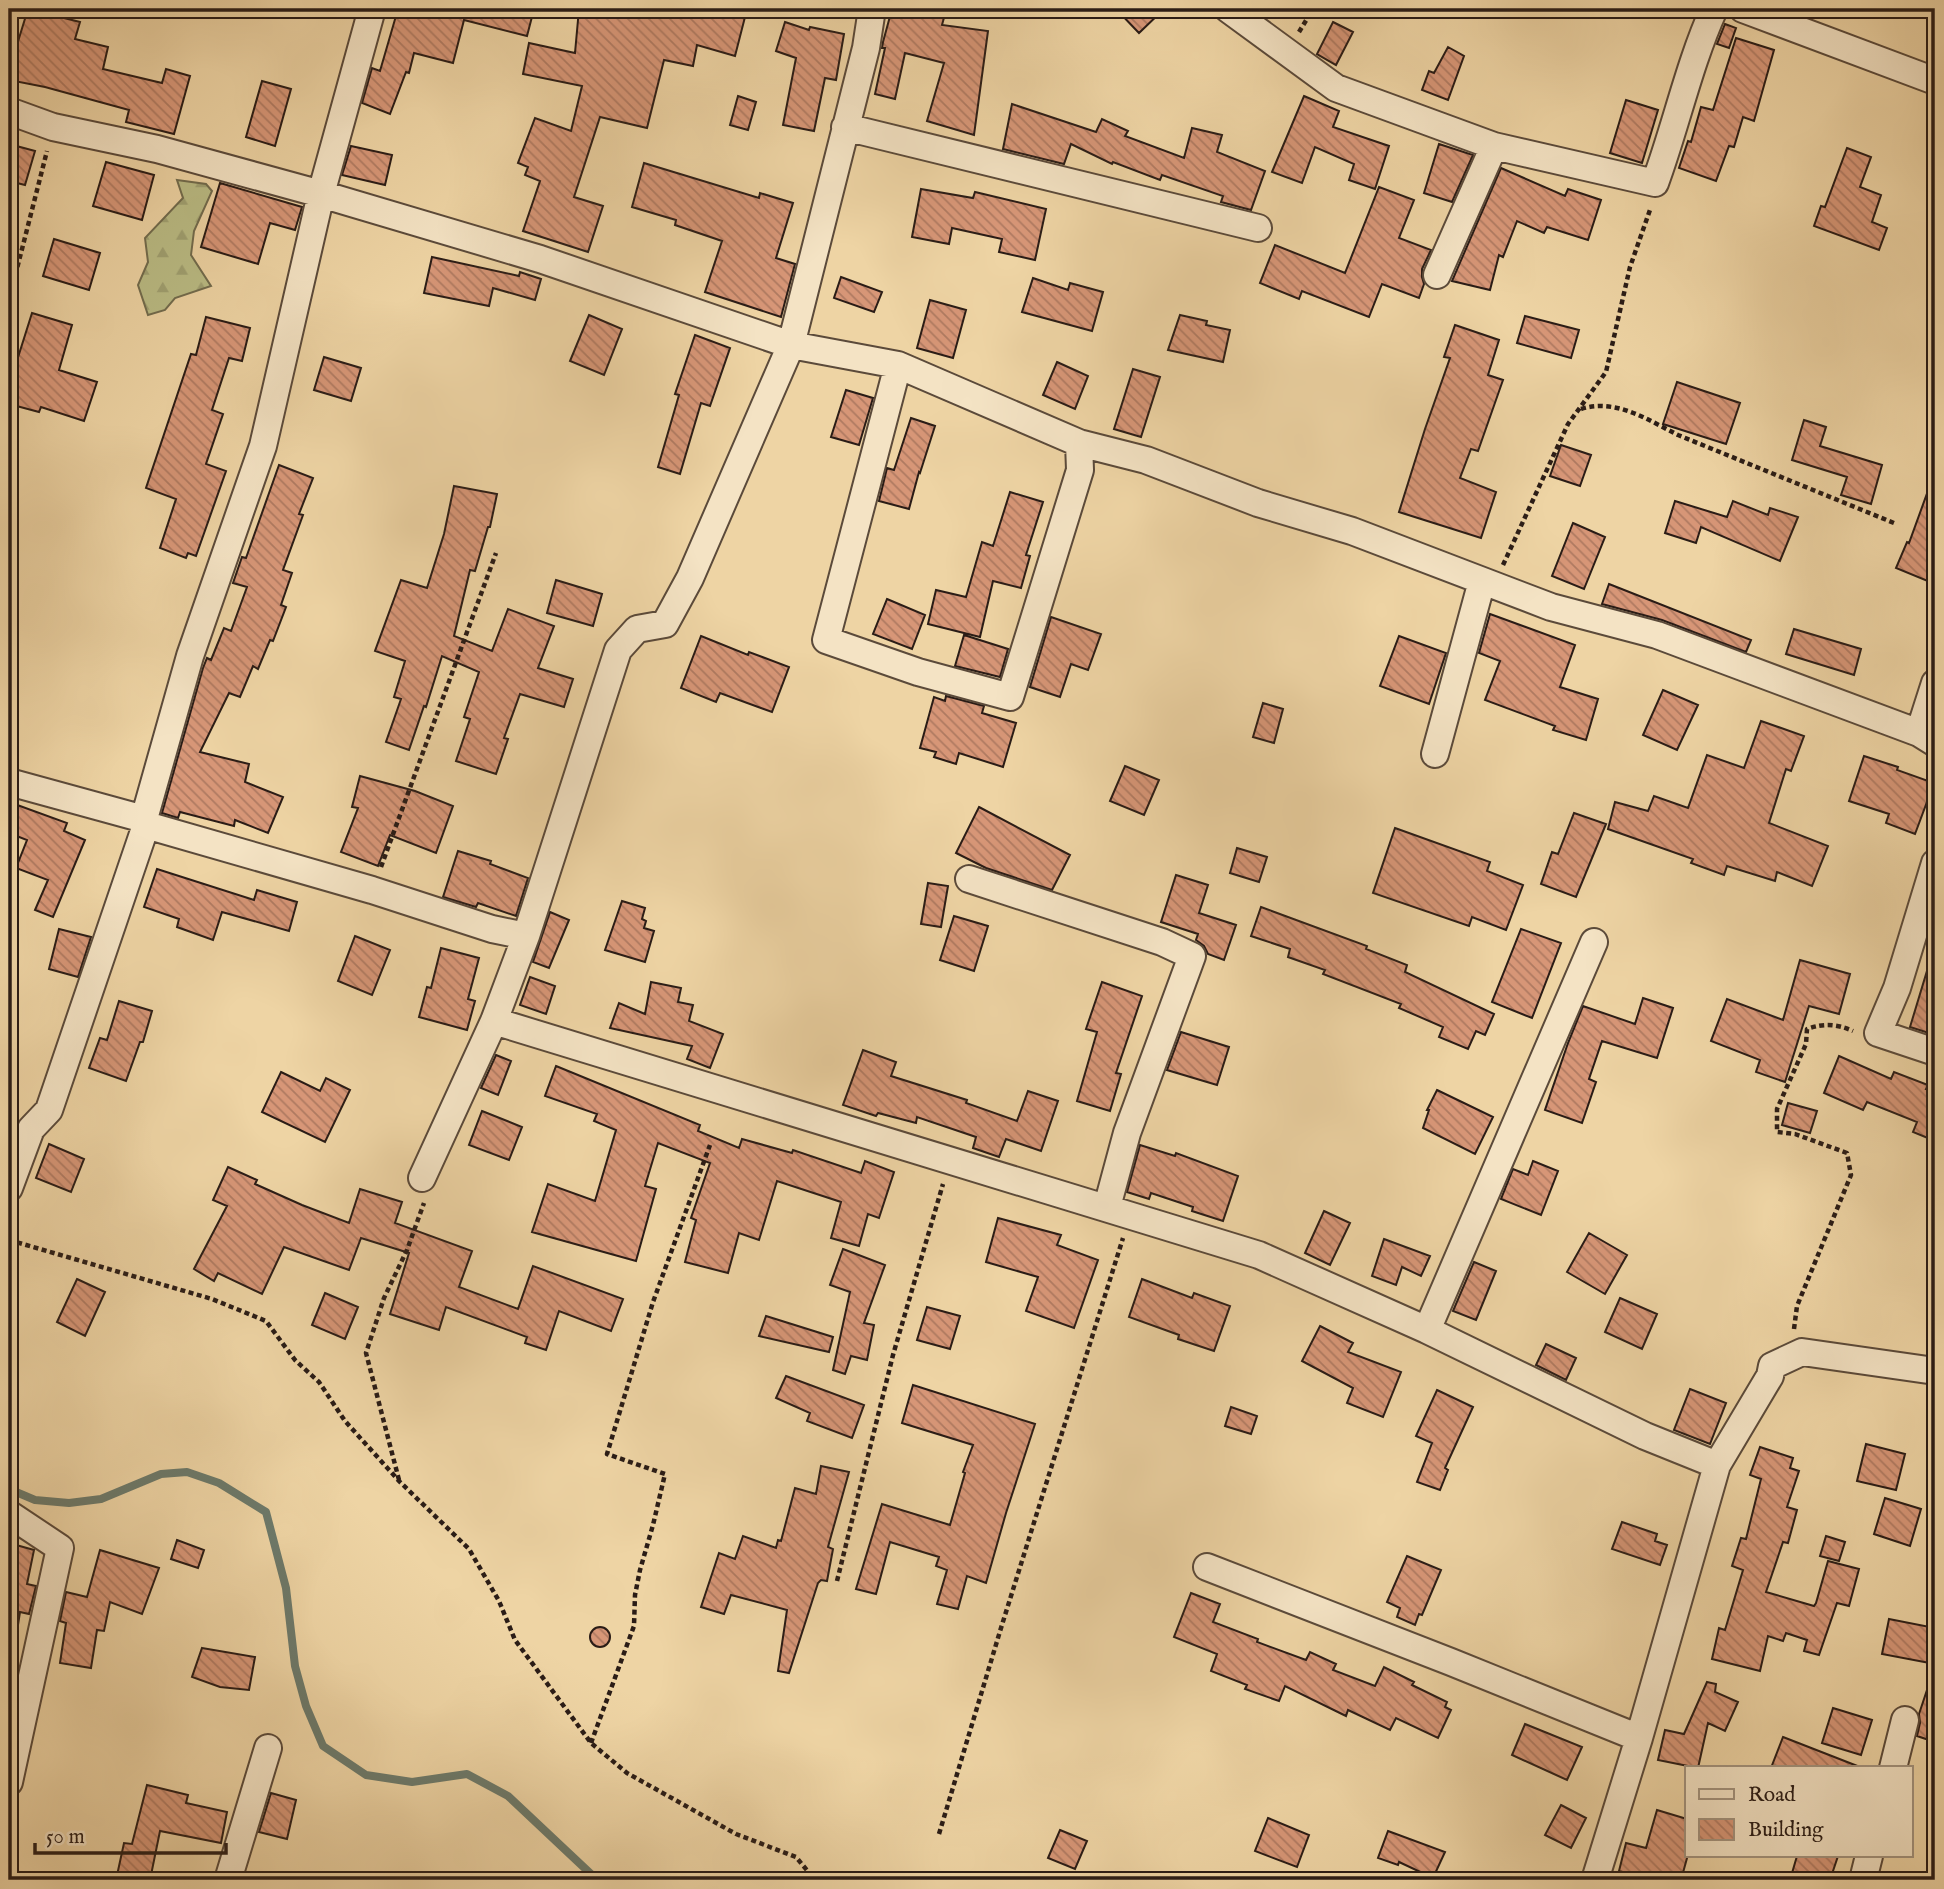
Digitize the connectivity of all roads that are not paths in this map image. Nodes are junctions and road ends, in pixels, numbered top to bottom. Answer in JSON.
{"nodes":[{"id":1,"x":372,"y":9,"type":"edge"},
{"id":2,"x":1228,"y":9,"type":"edge"},
{"id":3,"x":1714,"y":9,"type":"edge"},
{"id":4,"x":1744,"y":9,"type":"edge"},
{"id":5,"x":865,"y":10,"type":"edge"},
{"id":6,"x":1935,"y":81,"type":"edge"},
{"id":7,"x":9,"y":111,"type":"edge"},
{"id":8,"x":845,"y":127,"type":"junction"},
{"id":9,"x":1494,"y":146,"type":"junction"},
{"id":10,"x":321,"y":194,"type":"junction"},
{"id":11,"x":1258,"y":228,"type":"dead end"},
{"id":12,"x":1437,"y":275,"type":"dead end"},
{"id":13,"x":791,"y":345,"type":"junction"},
{"id":14,"x":898,"y":365,"type":"junction"},
{"id":15,"x":1079,"y":443,"type":"junction"},
{"id":16,"x":1488,"y":583,"type":"junction"},
{"id":17,"x":1935,"y":683,"type":"edge"},
{"id":18,"x":1927,"y":738,"type":"edge"},
{"id":19,"x":1435,"y":754,"type":"dead end"},
{"id":20,"x":9,"y":782,"type":"edge"},
{"id":21,"x":145,"y":822,"type":"junction"},
{"id":22,"x":1935,"y":863,"type":"edge"},
{"id":23,"x":969,"y":879,"type":"dead end"},
{"id":24,"x":526,"y":936,"type":"junction"},
{"id":25,"x":1594,"y":942,"type":"dead end"},
{"id":26,"x":494,"y":1021,"type":"junction"},
{"id":27,"x":1935,"y":1052,"type":"edge"},
{"id":28,"x":422,"y":1178,"type":"road end"},
{"id":29,"x":9,"y":1188,"type":"edge"},
{"id":30,"x":1119,"y":1210,"type":"junction"},
{"id":31,"x":1427,"y":1330,"type":"junction"},
{"id":32,"x":1935,"y":1371,"type":"edge"},
{"id":33,"x":1717,"y":1465,"type":"junction"},
{"id":34,"x":9,"y":1514,"type":"edge"},
{"id":35,"x":1207,"y":1567,"type":"dead end"},
{"id":36,"x":1905,"y":1720,"type":"dead end"},
{"id":37,"x":1639,"y":1738,"type":"junction"},
{"id":38,"x":268,"y":1748,"type":"dead end"},
{"id":39,"x":1893,"y":1766,"type":"edge"},
{"id":40,"x":9,"y":1782,"type":"edge"},
{"id":41,"x":1869,"y":1857,"type":"edge"},
{"id":42,"x":228,"y":1880,"type":"edge"},
{"id":43,"x":1595,"y":1880,"type":"edge"},
{"id":44,"x":1863,"y":1880,"type":"edge"}],
"edges":[{"from":1,"to":10,"type":"street"},
{"from":2,"to":9,"type":"street"},
{"from":3,"to":9,"type":"street"},
{"from":4,"to":6,"type":"street"},
{"from":5,"to":8,"type":"street"},
{"from":7,"to":10,"type":"street"},
{"from":8,"to":11,"type":"street"},
{"from":8,"to":13,"type":"street"},
{"from":9,"to":12,"type":"street"},
{"from":10,"to":13,"type":"street"},
{"from":10,"to":21,"type":"street"},
{"from":13,"to":14,"type":"street"},
{"from":13,"to":24,"type":"street"},
{"from":14,"to":15,"type":"street"},
{"from":14,"to":15,"type":"street"},
{"from":15,"to":16,"type":"street"},
{"from":16,"to":18,"type":"street"},
{"from":16,"to":19,"type":"street"},
{"from":17,"to":18,"type":"street"},
{"from":20,"to":21,"type":"street"},
{"from":21,"to":24,"type":"street"},
{"from":21,"to":29,"type":"street"},
{"from":22,"to":27,"type":"street"},
{"from":23,"to":30,"type":"street"},
{"from":24,"to":26,"type":"street"},
{"from":25,"to":31,"type":"street"},
{"from":26,"to":28,"type":"street"},
{"from":26,"to":30,"type":"street"},
{"from":30,"to":31,"type":"street"},
{"from":31,"to":33,"type":"street"},
{"from":32,"to":33,"type":"street"},
{"from":33,"to":37,"type":"street"},
{"from":34,"to":40,"type":"street"},
{"from":35,"to":37,"type":"street"},
{"from":36,"to":39,"type":"street"},
{"from":37,"to":43,"type":"street"},
{"from":38,"to":42,"type":"street"},
{"from":41,"to":44,"type":"street"}]}
